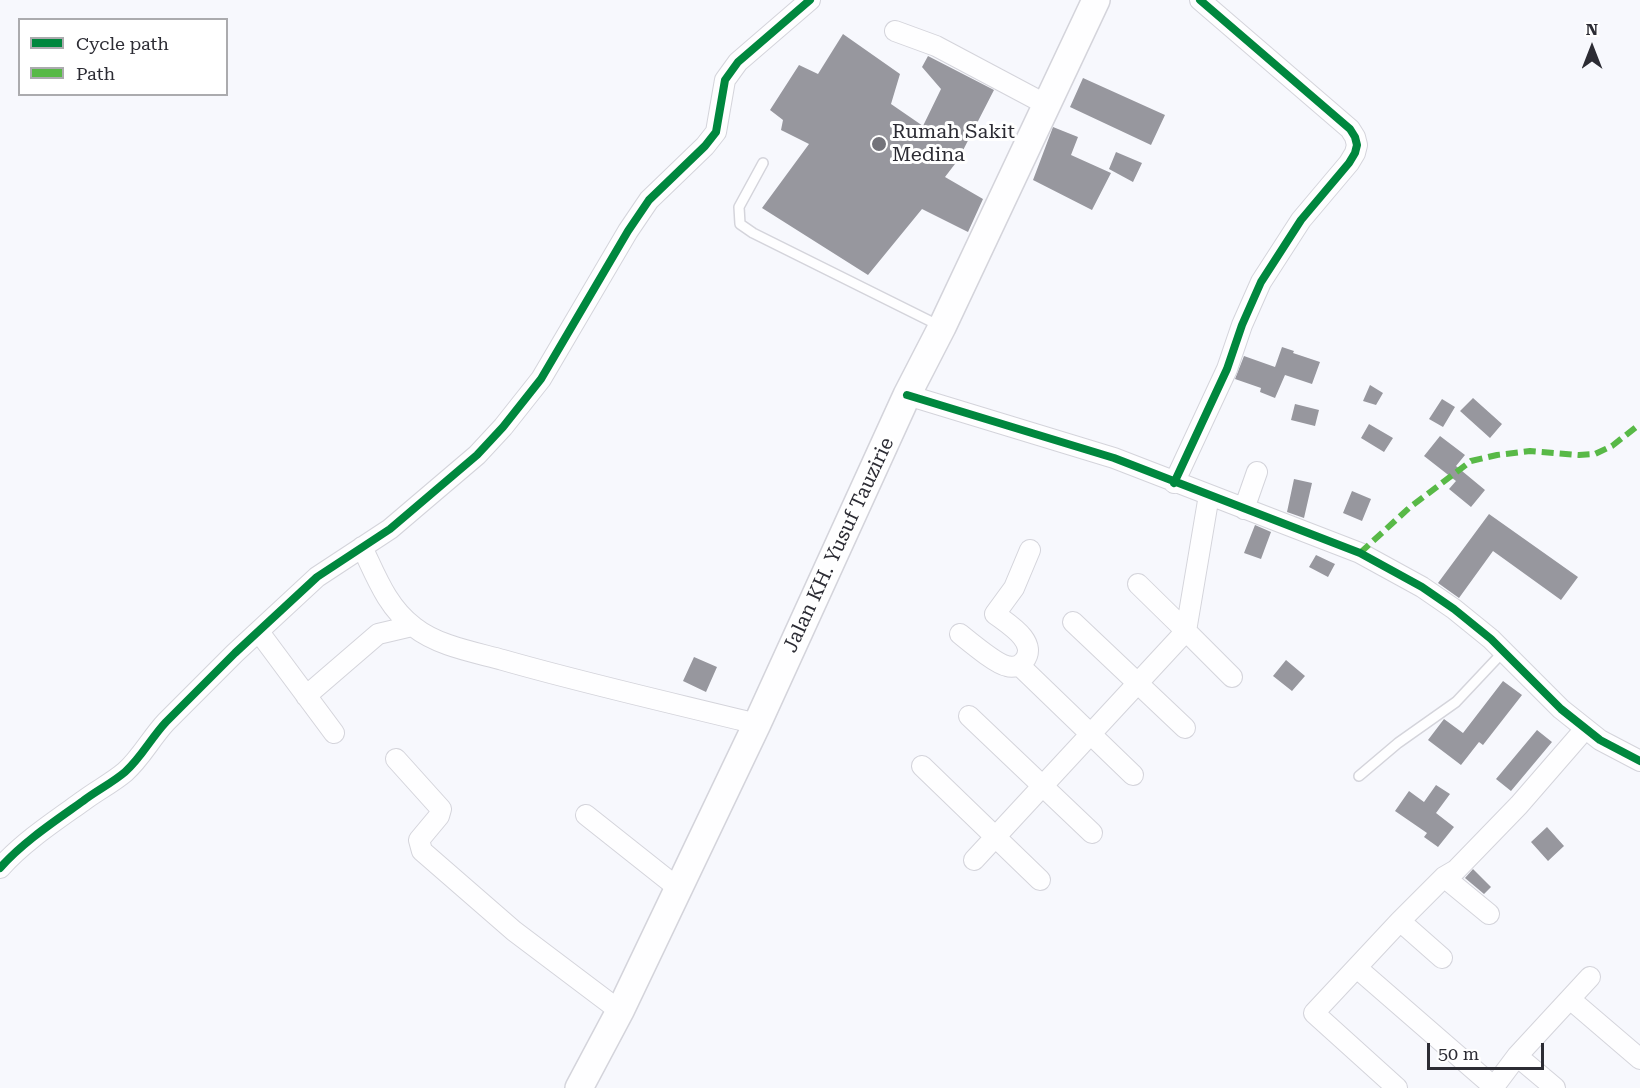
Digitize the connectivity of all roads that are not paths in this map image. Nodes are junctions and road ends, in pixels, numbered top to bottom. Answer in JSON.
{"nodes":[{"id":1,"x":810,"y":0,"type":"edge"},
{"id":2,"x":1096,"y":0,"type":"edge"},
{"id":3,"x":1200,"y":0,"type":"edge"},
{"id":4,"x":895,"y":30,"type":"dead end"},
{"id":5,"x":1047,"y":105,"type":"junction"},
{"id":6,"x":763,"y":163,"type":"dead end"},
{"id":7,"x":942,"y":327,"type":"junction"},
{"id":8,"x":907,"y":396,"type":"junction"},
{"id":9,"x":1257,"y":472,"type":"dead end"},
{"id":10,"x":1174,"y":483,"type":"junction"},
{"id":11,"x":1209,"y":495,"type":"junction"},
{"id":12,"x":1244,"y":509,"type":"junction"},
{"id":13,"x":362,"y":547,"type":"junction"},
{"id":14,"x":1030,"y":550,"type":"dead end"},
{"id":15,"x":1138,"y":584,"type":"dead end"},
{"id":16,"x":1073,"y":622,"type":"dead end"},
{"id":17,"x":412,"y":626,"type":"junction"},
{"id":18,"x":1186,"y":631,"type":"junction"},
{"id":19,"x":259,"y":632,"type":"junction"},
{"id":20,"x":960,"y":634,"type":"dead end"},
{"id":21,"x":1503,"y":652,"type":"junction"},
{"id":22,"x":1019,"y":665,"type":"junction"},
{"id":23,"x":1232,"y":677,"type":"dead end"},
{"id":24,"x":1137,"y":683,"type":"junction"},
{"id":25,"x":306,"y":696,"type":"junction"},
{"id":26,"x":969,"y":716,"type":"dead end"},
{"id":27,"x":757,"y":724,"type":"junction"},
{"id":28,"x":1185,"y":728,"type":"dead end"},
{"id":29,"x":1586,"y":729,"type":"junction"},
{"id":30,"x":334,"y":733,"type":"dead end"},
{"id":31,"x":1090,"y":734,"type":"junction"},
{"id":32,"x":396,"y":759,"type":"dead end"},
{"id":33,"x":1640,"y":761,"type":"edge"},
{"id":34,"x":922,"y":766,"type":"dead end"},
{"id":35,"x":1133,"y":775,"type":"dead end"},
{"id":36,"x":1359,"y":776,"type":"dead end"},
{"id":37,"x":1042,"y":785,"type":"junction"},
{"id":38,"x":586,"y":814,"type":"dead end"},
{"id":39,"x":1092,"y":833,"type":"dead end"},
{"id":40,"x":995,"y":837,"type":"junction"},
{"id":41,"x":974,"y":860,"type":"dead end"},
{"id":42,"x":0,"y":868,"type":"edge"},
{"id":43,"x":1444,"y":877,"type":"junction"},
{"id":44,"x":1040,"y":880,"type":"dead end"},
{"id":45,"x":678,"y":888,"type":"junction"},
{"id":46,"x":1489,"y":914,"type":"dead end"},
{"id":47,"x":1400,"y":921,"type":"junction"},
{"id":48,"x":1442,"y":958,"type":"dead end"},
{"id":49,"x":1357,"y":968,"type":"junction"},
{"id":50,"x":1590,"y":977,"type":"dead end"},
{"id":51,"x":1570,"y":999,"type":"junction"},
{"id":52,"x":620,"y":1011,"type":"junction"},
{"id":53,"x":1517,"y":1056,"type":"junction"},
{"id":54,"x":1640,"y":1059,"type":"edge"},
{"id":55,"x":1494,"y":1087,"type":"edge"},
{"id":56,"x":579,"y":1088,"type":"edge"},
{"id":57,"x":1397,"y":1088,"type":"edge"},
{"id":58,"x":1555,"y":1088,"type":"edge"}],
"edges":[{"from":1,"to":13,"type":"street"},
{"from":2,"to":5,"type":"main road","name":"Jalan KH. Yusuf Tauzirie"},
{"from":3,"to":10,"type":"street"},
{"from":4,"to":5,"type":"street"},
{"from":5,"to":7,"type":"main road","name":"Jalan KH. Yusuf Tauzirie"},
{"from":6,"to":7,"type":"lane"},
{"from":7,"to":8,"type":"main road","name":"Jalan KH. Yusuf Tauzirie"},
{"from":8,"to":10,"type":"street"},
{"from":8,"to":27,"type":"main road","name":"Jalan KH. Yusuf Tauzirie"},
{"from":9,"to":12,"type":"street"},
{"from":10,"to":11,"type":"street"},
{"from":11,"to":12,"type":"street"},
{"from":11,"to":18,"type":"street"},
{"from":12,"to":21,"type":"street"},
{"from":13,"to":17,"type":"street"},
{"from":13,"to":19,"type":"street"},
{"from":14,"to":22,"type":"street"},
{"from":15,"to":18,"type":"street"},
{"from":16,"to":24,"type":"street"},
{"from":17,"to":25,"type":"street"},
{"from":17,"to":27,"type":"street"},
{"from":18,"to":23,"type":"street"},
{"from":18,"to":24,"type":"street"},
{"from":19,"to":25,"type":"street"},
{"from":19,"to":42,"type":"street"},
{"from":20,"to":22,"type":"street"},
{"from":21,"to":29,"type":"street"},
{"from":21,"to":36,"type":"lane"},
{"from":22,"to":31,"type":"street"},
{"from":24,"to":28,"type":"street"},
{"from":24,"to":31,"type":"street"},
{"from":25,"to":30,"type":"street"},
{"from":26,"to":37,"type":"street"},
{"from":27,"to":45,"type":"main road","name":"Jalan KH. Yusuf Tauzirie"},
{"from":29,"to":33,"type":"street"},
{"from":29,"to":43,"type":"street"},
{"from":31,"to":35,"type":"street"},
{"from":31,"to":37,"type":"street"},
{"from":32,"to":52,"type":"street"},
{"from":34,"to":40,"type":"street"},
{"from":37,"to":39,"type":"street"},
{"from":37,"to":40,"type":"street"},
{"from":38,"to":45,"type":"street"},
{"from":40,"to":41,"type":"street"},
{"from":40,"to":44,"type":"street"},
{"from":43,"to":46,"type":"street"},
{"from":43,"to":47,"type":"street"},
{"from":45,"to":52,"type":"main road","name":"Jalan KH. Yusuf Tauzirie"},
{"from":47,"to":48,"type":"street"},
{"from":47,"to":49,"type":"street"},
{"from":49,"to":55,"type":"street"},
{"from":49,"to":57,"type":"street"},
{"from":50,"to":51,"type":"street"},
{"from":51,"to":53,"type":"street"},
{"from":51,"to":54,"type":"street"},
{"from":52,"to":56,"type":"main road","name":"Jalan KH. Yusuf Tauzirie"},
{"from":53,"to":55,"type":"street"},
{"from":53,"to":58,"type":"street"}]}
